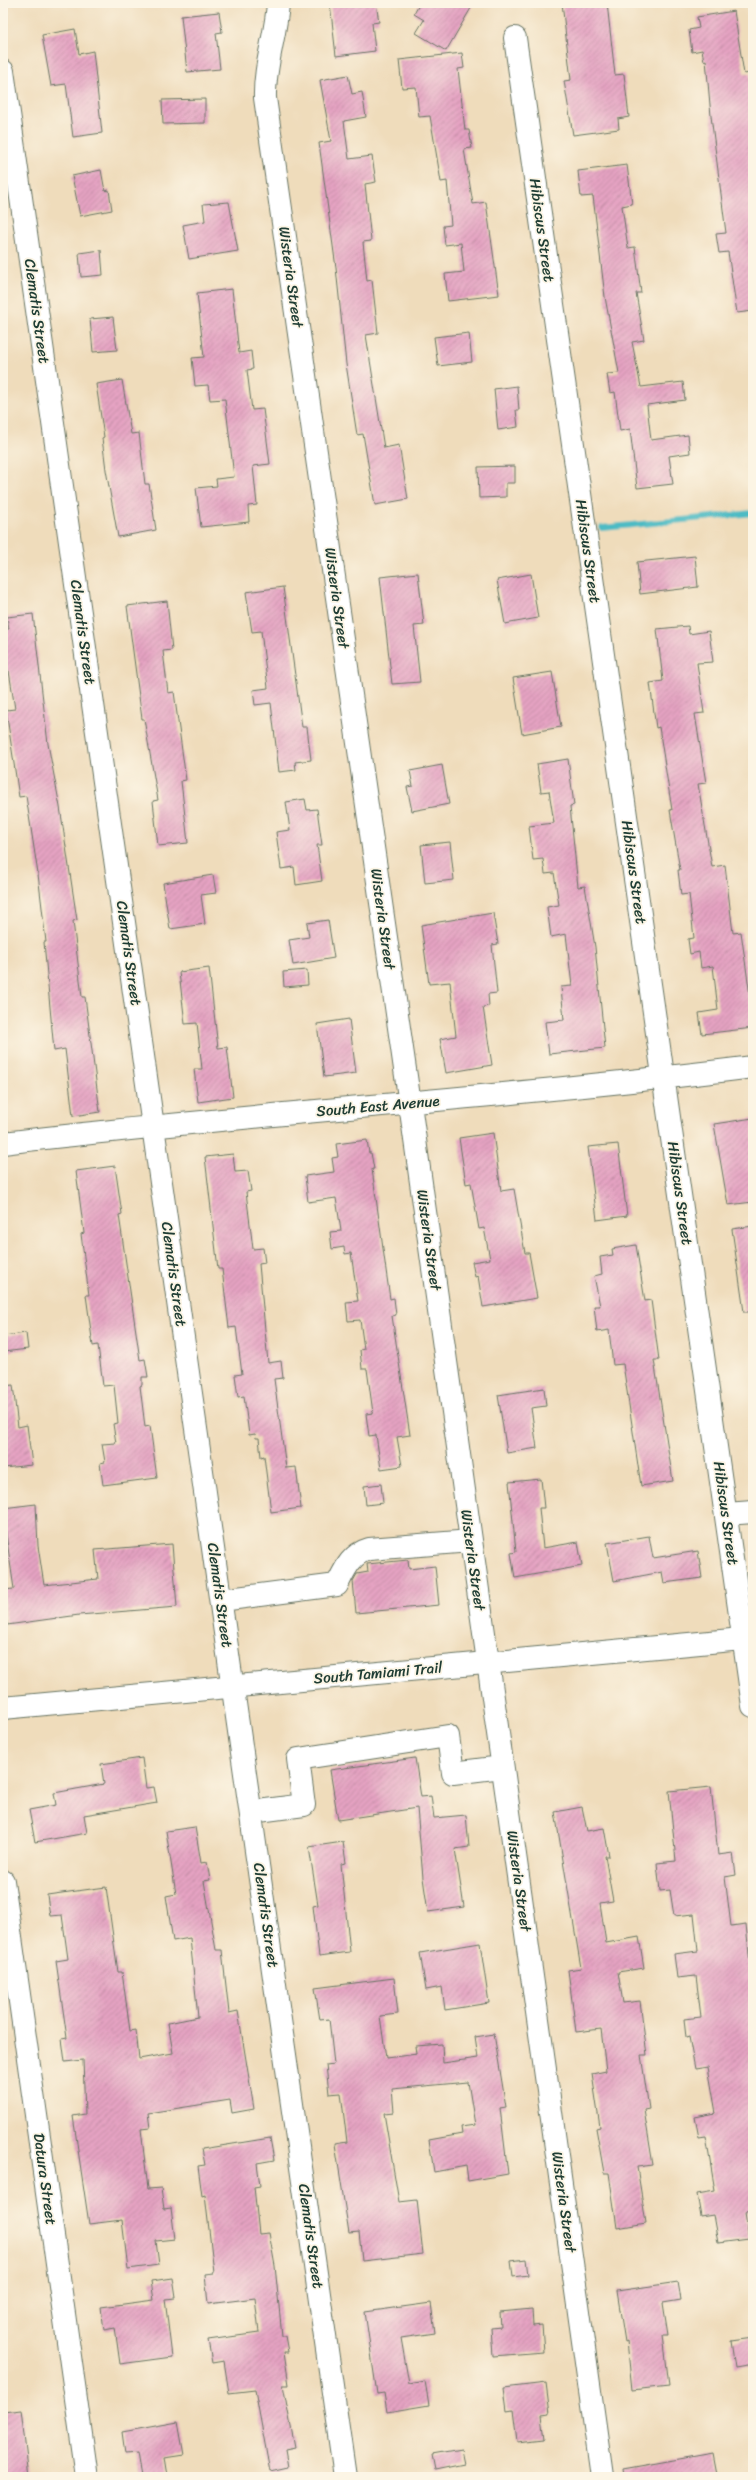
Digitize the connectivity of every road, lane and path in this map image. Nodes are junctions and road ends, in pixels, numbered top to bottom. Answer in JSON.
{"nodes":[{"id":1,"x":278,"y":3,"type":"edge"},
{"id":2,"x":515,"y":38,"type":"dead end"},
{"id":3,"x":3,"y":71,"type":"edge"},
{"id":4,"x":753,"y":1067,"type":"edge"},
{"id":5,"x":663,"y":1078,"type":"junction"},
{"id":6,"x":410,"y":1104,"type":"junction"},
{"id":7,"x":153,"y":1125,"type":"junction"},
{"id":8,"x":3,"y":1143,"type":"edge"},
{"id":9,"x":753,"y":1512,"type":"edge"},
{"id":10,"x":726,"y":1514,"type":"junction"},
{"id":11,"x":471,"y":1541,"type":"junction"},
{"id":12,"x":221,"y":1600,"type":"junction"},
{"id":13,"x":748,"y":1639,"type":"edge"},
{"id":14,"x":488,"y":1663,"type":"junction"},
{"id":15,"x":233,"y":1687,"type":"junction"},
{"id":16,"x":753,"y":1706,"type":"edge"},
{"id":17,"x":3,"y":1708,"type":"edge"},
{"id":18,"x":502,"y":1766,"type":"junction"},
{"id":19,"x":251,"y":1812,"type":"junction"},
{"id":20,"x":3,"y":1881,"type":"edge"},
{"id":21,"x":87,"y":2477,"type":"edge"},
{"id":22,"x":345,"y":2477,"type":"edge"},
{"id":23,"x":602,"y":2477,"type":"edge"}],
"edges":[{"from":1,"to":6,"type":"street","name":"Wisteria Street"},
{"from":2,"to":5,"type":"street","name":"Hibiscus Street"},
{"from":3,"to":7,"type":"street","name":"Clematis Street"},
{"from":4,"to":5,"type":"street","name":"South East Avenue"},
{"from":5,"to":6,"type":"street","name":"South East Avenue"},
{"from":5,"to":10,"type":"street","name":"Hibiscus Street"},
{"from":6,"to":7,"type":"street","name":"South East Avenue"},
{"from":6,"to":11,"type":"street","name":"Wisteria Street"},
{"from":7,"to":8,"type":"street","name":"South East Avenue"},
{"from":7,"to":12,"type":"street","name":"Clematis Street"},
{"from":9,"to":10,"type":"street"},
{"from":10,"to":13,"type":"street","name":"Hibiscus Street"},
{"from":11,"to":12,"type":"street"},
{"from":11,"to":14,"type":"street","name":"Wisteria Street"},
{"from":12,"to":15,"type":"street","name":"Clematis Street"},
{"from":13,"to":14,"type":"street","name":"South Tamiami Trail"},
{"from":13,"to":16,"type":"street","name":"Hibiscus Street"},
{"from":14,"to":15,"type":"street","name":"South Tamiami Trail"},
{"from":14,"to":18,"type":"street","name":"Wisteria Street"},
{"from":15,"to":17,"type":"street","name":"South Tamiami Trail"},
{"from":15,"to":19,"type":"street","name":"Clematis Street"},
{"from":18,"to":19,"type":"street"},
{"from":18,"to":23,"type":"street","name":"Wisteria Street"},
{"from":19,"to":22,"type":"street","name":"Clematis Street"},
{"from":20,"to":21,"type":"street","name":"Datura Street"}]}
